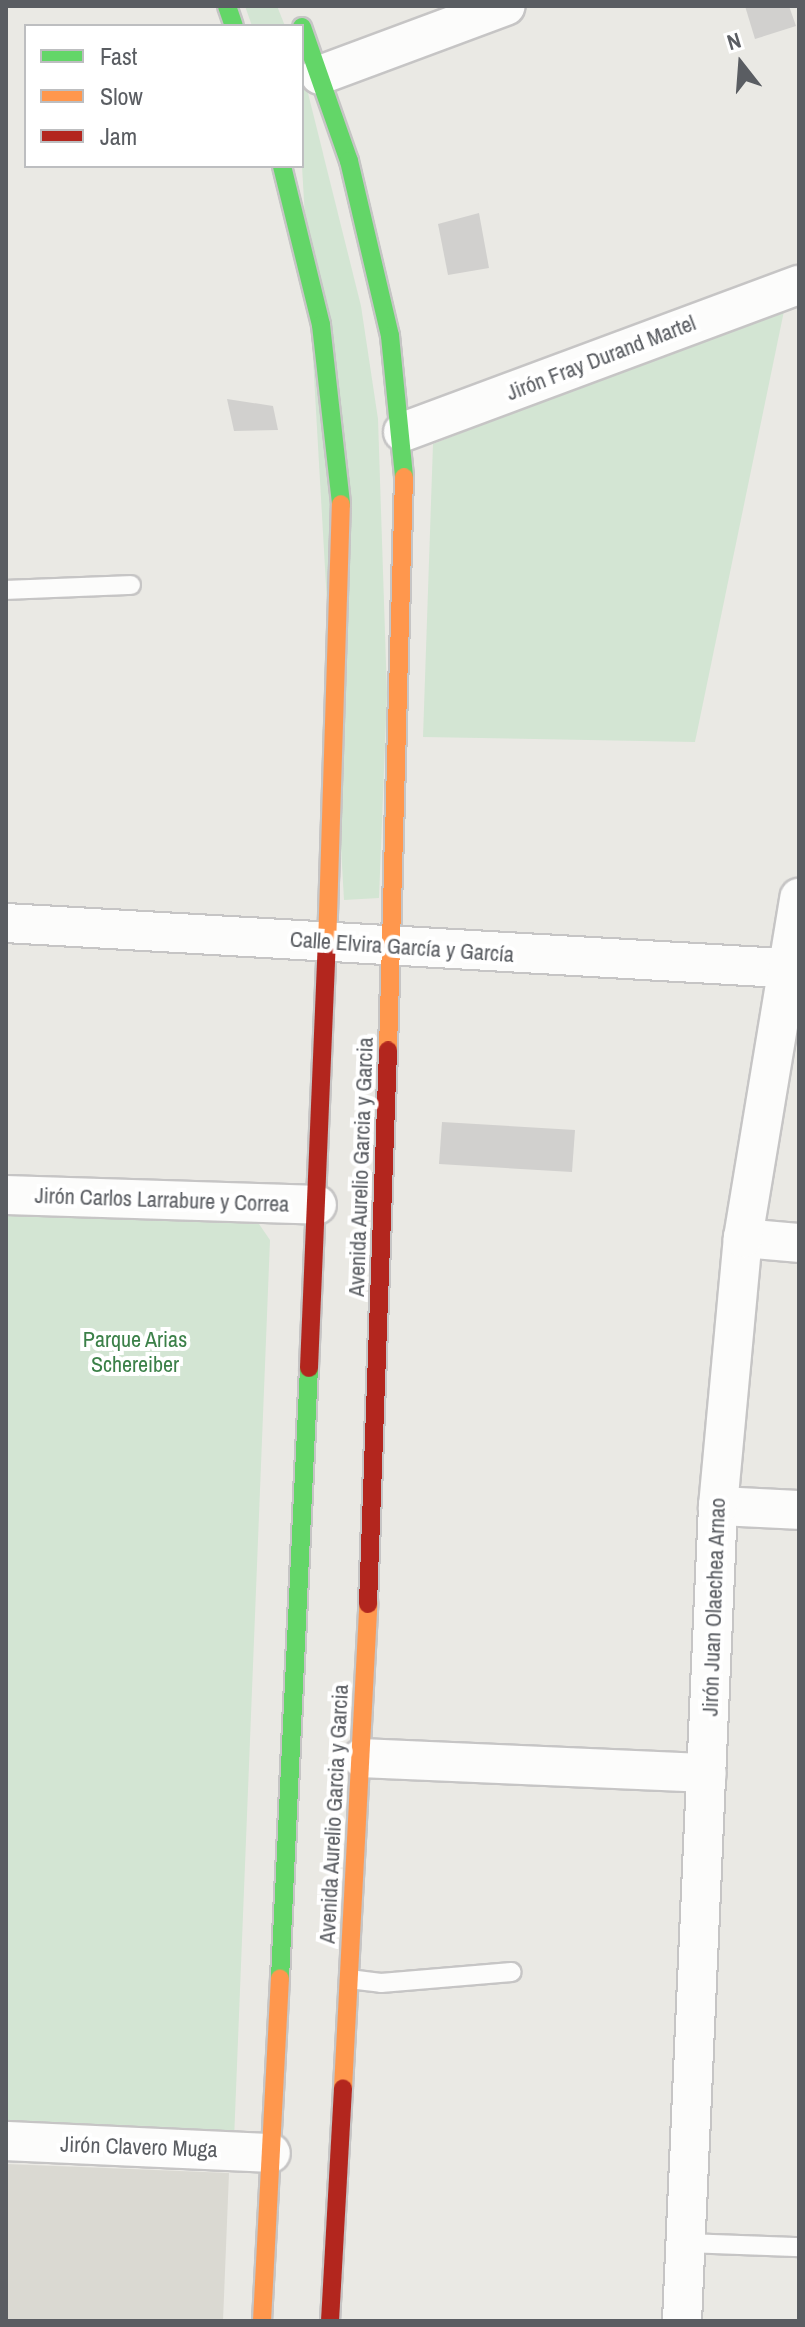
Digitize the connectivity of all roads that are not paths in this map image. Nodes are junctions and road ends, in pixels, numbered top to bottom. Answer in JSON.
{"nodes":[{"id":1,"x":506,"y":6,"type":"edge"},
{"id":2,"x":304,"y":31,"type":"edge"},
{"id":3,"x":320,"y":75,"type":"junction"},
{"id":4,"x":282,"y":168,"type":"edge"},
{"id":5,"x":799,"y":285,"type":"edge"},
{"id":6,"x":403,"y":432,"type":"junction"},
{"id":7,"x":131,"y":585,"type":"dead end"},
{"id":8,"x":6,"y":590,"type":"edge"},
{"id":9,"x":799,"y":898,"type":"edge"},
{"id":10,"x":6,"y":923,"type":"edge"},
{"id":11,"x":329,"y":941,"type":"junction"},
{"id":12,"x":392,"y":946,"type":"junction"},
{"id":13,"x":792,"y":969,"type":"edge"},
{"id":14,"x":6,"y":1195,"type":"edge"},
{"id":15,"x":317,"y":1205,"type":"junction"},
{"id":16,"x":743,"y":1238,"type":"junction"},
{"id":17,"x":799,"y":1243,"type":"edge"},
{"id":18,"x":718,"y":1506,"type":"junction"},
{"id":19,"x":799,"y":1510,"type":"edge"},
{"id":20,"x":362,"y":1758,"type":"junction"},
{"id":21,"x":707,"y":1773,"type":"junction"},
{"id":22,"x":512,"y":1972,"type":"dead end"},
{"id":23,"x":349,"y":1979,"type":"junction"},
{"id":24,"x":6,"y":2141,"type":"edge"},
{"id":25,"x":271,"y":2153,"type":"junction"},
{"id":26,"x":688,"y":2243,"type":"junction"},
{"id":27,"x":799,"y":2247,"type":"edge"},
{"id":28,"x":262,"y":2321,"type":"edge"},
{"id":29,"x":330,"y":2321,"type":"edge"},
{"id":30,"x":682,"y":2321,"type":"edge"}],
"edges":[{"from":1,"to":3,"type":"street"},
{"from":2,"to":3,"type":"main road","name":"Avenida Aurelio Garcia y Garcia"},
{"from":3,"to":6,"type":"main road","name":"Avenida Aurelio Garcia y Garcia"},
{"from":4,"to":11,"type":"main road","name":"Avenida Aurelio Garcia y Garcia"},
{"from":5,"to":6,"type":"street","name":"Jirón Fray Durand Martel"},
{"from":6,"to":12,"type":"main road","name":"Avenida Aurelio Garcia y Garcia"},
{"from":7,"to":8,"type":"lane"},
{"from":9,"to":13,"type":"street","name":"Jirón Juan Olaechea Arnao"},
{"from":10,"to":11,"type":"street","name":"Calle Elvira García y García"},
{"from":11,"to":12,"type":"street","name":"Calle Elvira García y García"},
{"from":11,"to":15,"type":"main road","name":"Avenida Aurelio Garcia y Garcia"},
{"from":12,"to":13,"type":"street","name":"Calle Elvira García y García"},
{"from":12,"to":20,"type":"main road","name":"Avenida Aurelio Garcia y Garcia"},
{"from":13,"to":16,"type":"street","name":"Jirón Juan Olaechea Arnao"},
{"from":14,"to":15,"type":"street","name":"Jirón Carlos Larrabure y Correa"},
{"from":15,"to":25,"type":"main road","name":"Avenida Aurelio Garcia y Garcia"},
{"from":16,"to":17,"type":"street"},
{"from":16,"to":18,"type":"street","name":"Jirón Juan Olaechea Arnao"},
{"from":18,"to":19,"type":"street"},
{"from":18,"to":21,"type":"street","name":"Jirón Juan Olaechea Arnao"},
{"from":20,"to":21,"type":"street"},
{"from":20,"to":23,"type":"main road","name":"Avenida Aurelio Garcia y Garcia"},
{"from":21,"to":26,"type":"street","name":"Jirón Juan Olaechea Arnao"},
{"from":22,"to":23,"type":"lane"},
{"from":23,"to":29,"type":"main road","name":"Avenida Aurelio Garcia y Garcia"},
{"from":24,"to":25,"type":"street","name":"Jirón Clavero Muga"},
{"from":25,"to":28,"type":"main road","name":"Avenida Aurelio Garcia y Garcia"},
{"from":26,"to":27,"type":"lane"},
{"from":26,"to":30,"type":"street","name":"Jirón Juan Olaechea Arnao"}]}
